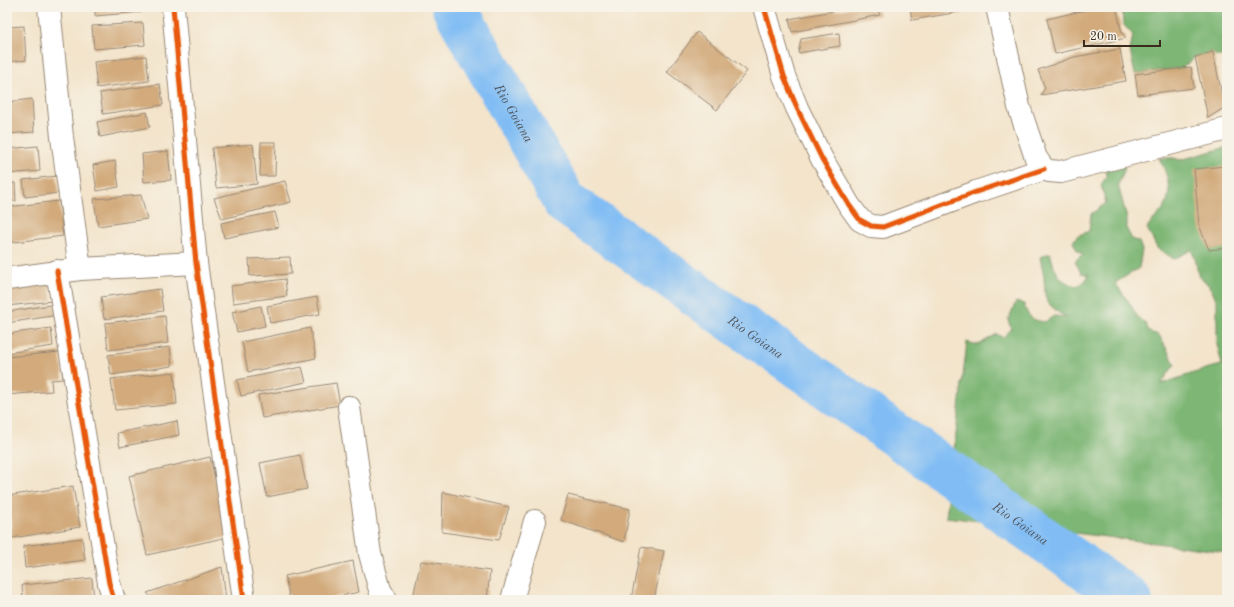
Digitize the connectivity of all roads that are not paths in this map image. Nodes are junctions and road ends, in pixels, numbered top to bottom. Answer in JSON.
{"nodes":[{"id":1,"x":49,"y":7,"type":"edge"},
{"id":2,"x":173,"y":7,"type":"edge"},
{"id":3,"x":764,"y":7,"type":"edge"},
{"id":4,"x":997,"y":7,"type":"edge"},
{"id":5,"x":1227,"y":128,"type":"edge"},
{"id":6,"x":1044,"y":169,"type":"junction"},
{"id":7,"x":196,"y":263,"type":"junction"},
{"id":8,"x":80,"y":269,"type":"junction"},
{"id":9,"x":57,"y":271,"type":"junction"},
{"id":10,"x":7,"y":279,"type":"edge"},
{"id":11,"x":349,"y":407,"type":"dead end"},
{"id":12,"x":535,"y":521,"type":"dead end"},
{"id":13,"x":114,"y":600,"type":"edge"},
{"id":14,"x":244,"y":600,"type":"edge"},
{"id":15,"x":386,"y":600,"type":"edge"},
{"id":16,"x":512,"y":600,"type":"edge"}],
"edges":[{"from":1,"to":8,"type":"street"},
{"from":2,"to":7,"type":"street"},
{"from":3,"to":6,"type":"street"},
{"from":4,"to":6,"type":"street"},
{"from":5,"to":6,"type":"street"},
{"from":7,"to":8,"type":"street"},
{"from":7,"to":14,"type":"street"},
{"from":8,"to":9,"type":"street"},
{"from":9,"to":10,"type":"street"},
{"from":9,"to":13,"type":"street"},
{"from":11,"to":15,"type":"street"},
{"from":12,"to":16,"type":"street"}]}
